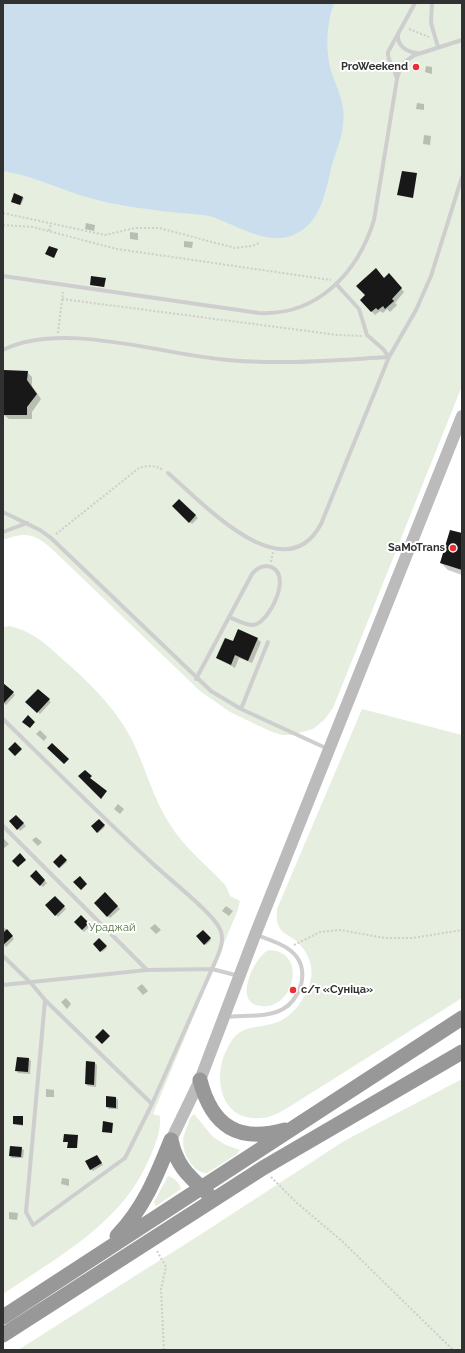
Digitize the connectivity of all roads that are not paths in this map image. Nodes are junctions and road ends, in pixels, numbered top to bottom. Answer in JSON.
{"nodes":[{"id":1,"x":415,"y":3,"type":"edge"},
{"id":2,"x":432,"y":3,"type":"edge"},
{"id":3,"x":399,"y":31,"type":"junction"},
{"id":4,"x":462,"y":40,"type":"edge"},
{"id":5,"x":438,"y":47,"type":"junction"},
{"id":6,"x":403,"y":48,"type":"junction"},
{"id":7,"x":390,"y":49,"type":"junction"},
{"id":8,"x":419,"y":54,"type":"junction"},
{"id":9,"x":404,"y":63,"type":"junction"},
{"id":10,"x":391,"y":64,"type":"junction"},
{"id":11,"x":397,"y":79,"type":"junction"},
{"id":12,"x":462,"y":177,"type":"edge"},
{"id":13,"x":3,"y":276,"type":"edge"},
{"id":14,"x":337,"y":285,"type":"junction"},
{"id":15,"x":3,"y":350,"type":"edge"},
{"id":16,"x":389,"y":357,"type":"junction"},
{"id":17,"x":462,"y":416,"type":"edge"},
{"id":18,"x":168,"y":473,"type":"road end"},
{"id":19,"x":3,"y":512,"type":"edge"},
{"id":20,"x":27,"y":523,"type":"junction"},
{"id":21,"x":3,"y":532,"type":"edge"},
{"id":22,"x":229,"y":617,"type":"junction"},
{"id":23,"x":268,"y":642,"type":"dead end"},
{"id":24,"x":196,"y":679,"type":"junction"},
{"id":25,"x":241,"y":709,"type":"junction"},
{"id":26,"x":3,"y":719,"type":"edge"},
{"id":27,"x":329,"y":750,"type":"junction"},
{"id":28,"x":3,"y":826,"type":"edge"},
{"id":29,"x":255,"y":935,"type":"junction"},
{"id":30,"x":3,"y":956,"type":"edge"},
{"id":31,"x":212,"y":969,"type":"junction"},
{"id":32,"x":146,"y":970,"type":"junction"},
{"id":33,"x":239,"y":976,"type":"junction"},
{"id":34,"x":31,"y":983,"type":"junction"},
{"id":35,"x":3,"y":985,"type":"edge"},
{"id":36,"x":46,"y":1000,"type":"junction"},
{"id":37,"x":223,"y":1017,"type":"junction"},
{"id":38,"x":462,"y":1018,"type":"edge"},
{"id":39,"x":462,"y":1052,"type":"edge"},
{"id":40,"x":200,"y":1080,"type":"junction"},
{"id":41,"x":152,"y":1104,"type":"junction"},
{"id":42,"x":298,"y":1126,"type":"junction"},
{"id":43,"x":171,"y":1140,"type":"junction"},
{"id":44,"x":202,"y":1188,"type":"junction"},
{"id":45,"x":214,"y":1199,"type":"junction"},
{"id":46,"x":95,"y":1256,"type":"junction"},
{"id":47,"x":3,"y":1317,"type":"edge"},
{"id":48,"x":3,"y":1335,"type":"edge"}],
"edges":[{"from":1,"to":3,"type":"lane"},
{"from":2,"to":5,"type":"lane"},
{"from":3,"to":6,"type":"lane"},
{"from":3,"to":7,"type":"lane"},
{"from":4,"to":5,"type":"lane"},
{"from":5,"to":8,"type":"lane"},
{"from":6,"to":7,"type":"lane"},
{"from":6,"to":8,"type":"lane"},
{"from":6,"to":9,"type":"lane"},
{"from":7,"to":10,"type":"lane"},
{"from":8,"to":9,"type":"lane"},
{"from":9,"to":10,"type":"lane"},
{"from":9,"to":11,"type":"lane"},
{"from":10,"to":11,"type":"lane"},
{"from":11,"to":14,"type":"lane"},
{"from":12,"to":16,"type":"lane"},
{"from":13,"to":14,"type":"lane"},
{"from":14,"to":16,"type":"lane"},
{"from":15,"to":16,"type":"lane"},
{"from":16,"to":18,"type":"lane"},
{"from":17,"to":27,"type":"street"},
{"from":19,"to":20,"type":"lane"},
{"from":20,"to":21,"type":"lane"},
{"from":20,"to":24,"type":"lane"},
{"from":22,"to":22,"type":"lane"},
{"from":22,"to":24,"type":"lane"},
{"from":23,"to":25,"type":"lane"},
{"from":24,"to":25,"type":"lane"},
{"from":25,"to":27,"type":"lane"},
{"from":26,"to":31,"type":"lane"},
{"from":27,"to":29,"type":"street"},
{"from":28,"to":32,"type":"lane"},
{"from":29,"to":33,"type":"street"},
{"from":29,"to":37,"type":"lane"},
{"from":30,"to":34,"type":"lane"},
{"from":31,"to":32,"type":"lane"},
{"from":31,"to":33,"type":"lane"},
{"from":31,"to":41,"type":"lane"},
{"from":32,"to":34,"type":"lane"},
{"from":33,"to":37,"type":"street"},
{"from":34,"to":35,"type":"lane"},
{"from":34,"to":36,"type":"lane"},
{"from":36,"to":41,"type":"lane"},
{"from":36,"to":41,"type":"lane"},
{"from":37,"to":40,"type":"street"},
{"from":38,"to":42,"type":"highway"},
{"from":39,"to":45,"type":"highway"},
{"from":40,"to":42,"type":"highway"},
{"from":40,"to":43,"type":"street"},
{"from":42,"to":44,"type":"highway"},
{"from":43,"to":44,"type":"highway"},
{"from":43,"to":46,"type":"highway"},
{"from":44,"to":45,"type":"highway"},
{"from":44,"to":46,"type":"highway"},
{"from":45,"to":48,"type":"highway"},
{"from":46,"to":47,"type":"highway"}]}
